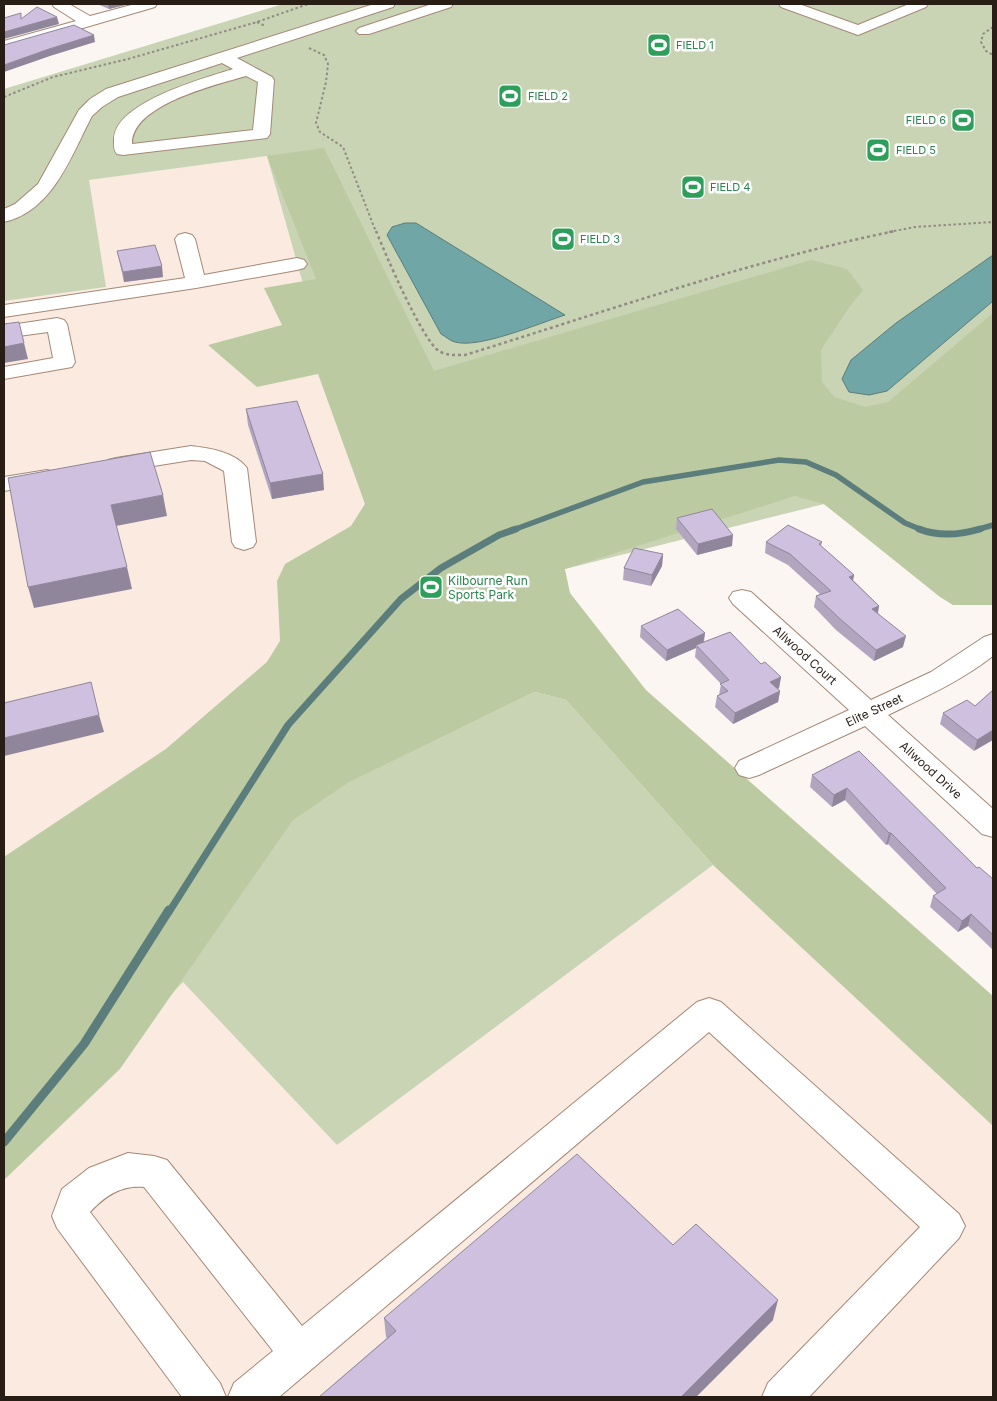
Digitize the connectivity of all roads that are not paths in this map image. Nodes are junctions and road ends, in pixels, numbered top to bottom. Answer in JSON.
{"nodes":[{"id":1,"x":59,"y":4,"type":"edge"},
{"id":2,"x":150,"y":4,"type":"edge"},
{"id":3,"x":388,"y":4,"type":"edge"},
{"id":4,"x":446,"y":4,"type":"edge"},
{"id":5,"x":786,"y":4,"type":"edge"},
{"id":6,"x":882,"y":4,"type":"edge"},
{"id":7,"x":921,"y":4,"type":"edge"},
{"id":8,"x":423,"y":7,"type":"edge"},
{"id":9,"x":327,"y":10,"type":"dead end"},
{"id":10,"x":903,"y":11,"type":"junction"},
{"id":11,"x":855,"y":12,"type":"dead end"},
{"id":12,"x":344,"y":18,"type":"junction"},
{"id":13,"x":879,"y":21,"type":"junction"},
{"id":14,"x":89,"y":22,"type":"junction"},
{"id":15,"x":292,"y":34,"type":"junction"},
{"id":16,"x":354,"y":35,"type":"dead end"},
{"id":17,"x":316,"y":40,"type":"dead end"},
{"id":18,"x":4,"y":46,"type":"edge"},
{"id":19,"x":223,"y":57,"type":"junction"},
{"id":20,"x":247,"y":70,"type":"junction"},
{"id":21,"x":4,"y":216,"type":"edge"},
{"id":22,"x":185,"y":239,"type":"dead end"},
{"id":23,"x":297,"y":264,"type":"dead end"},
{"id":24,"x":196,"y":282,"type":"junction"},
{"id":25,"x":4,"y":311,"type":"edge"},
{"id":26,"x":4,"y":332,"type":"edge"},
{"id":27,"x":4,"y":373,"type":"edge"},
{"id":28,"x":4,"y":484,"type":"edge"},
{"id":29,"x":244,"y":542,"type":"dead end"},
{"id":30,"x":742,"y":598,"type":"dead end"},
{"id":31,"x":993,"y":643,"type":"edge"},
{"id":32,"x":869,"y":713,"type":"junction"},
{"id":33,"x":749,"y":768,"type":"dead end"},
{"id":34,"x":993,"y":826,"type":"edge"},
{"id":35,"x":300,"y":1354,"type":"junction"},
{"id":36,"x":206,"y":1397,"type":"edge"},
{"id":37,"x":248,"y":1397,"type":"edge"},
{"id":38,"x":782,"y":1397,"type":"edge"}],
"edges":[{"from":1,"to":14,"type":"street"},
{"from":2,"to":14,"type":"street"},
{"from":3,"to":12,"type":"street"},
{"from":4,"to":8,"type":"street"},
{"from":5,"to":13,"type":"street"},
{"from":6,"to":10,"type":"street"},
{"from":7,"to":10,"type":"street"},
{"from":8,"to":16,"type":"street"},
{"from":9,"to":12,"type":"street"},
{"from":10,"to":13,"type":"street"},
{"from":11,"to":13,"type":"street"},
{"from":12,"to":15,"type":"street"},
{"from":14,"to":18,"type":"street"},
{"from":15,"to":17,"type":"street"},
{"from":15,"to":19,"type":"street"},
{"from":19,"to":20,"type":"street"},
{"from":19,"to":21,"type":"street"},
{"from":20,"to":20,"type":"street"},
{"from":22,"to":24,"type":"street"},
{"from":23,"to":24,"type":"street"},
{"from":24,"to":25,"type":"street"},
{"from":26,"to":27,"type":"street"},
{"from":28,"to":29,"type":"street"},
{"from":30,"to":32,"type":"street","name":"Allwood Court"},
{"from":31,"to":32,"type":"street","name":"Elite Street"},
{"from":32,"to":33,"type":"street","name":"Elite Street"},
{"from":32,"to":34,"type":"street","name":"Allwood Drive"},
{"from":35,"to":36,"type":"street"},
{"from":35,"to":37,"type":"street"},
{"from":35,"to":38,"type":"street"}]}
